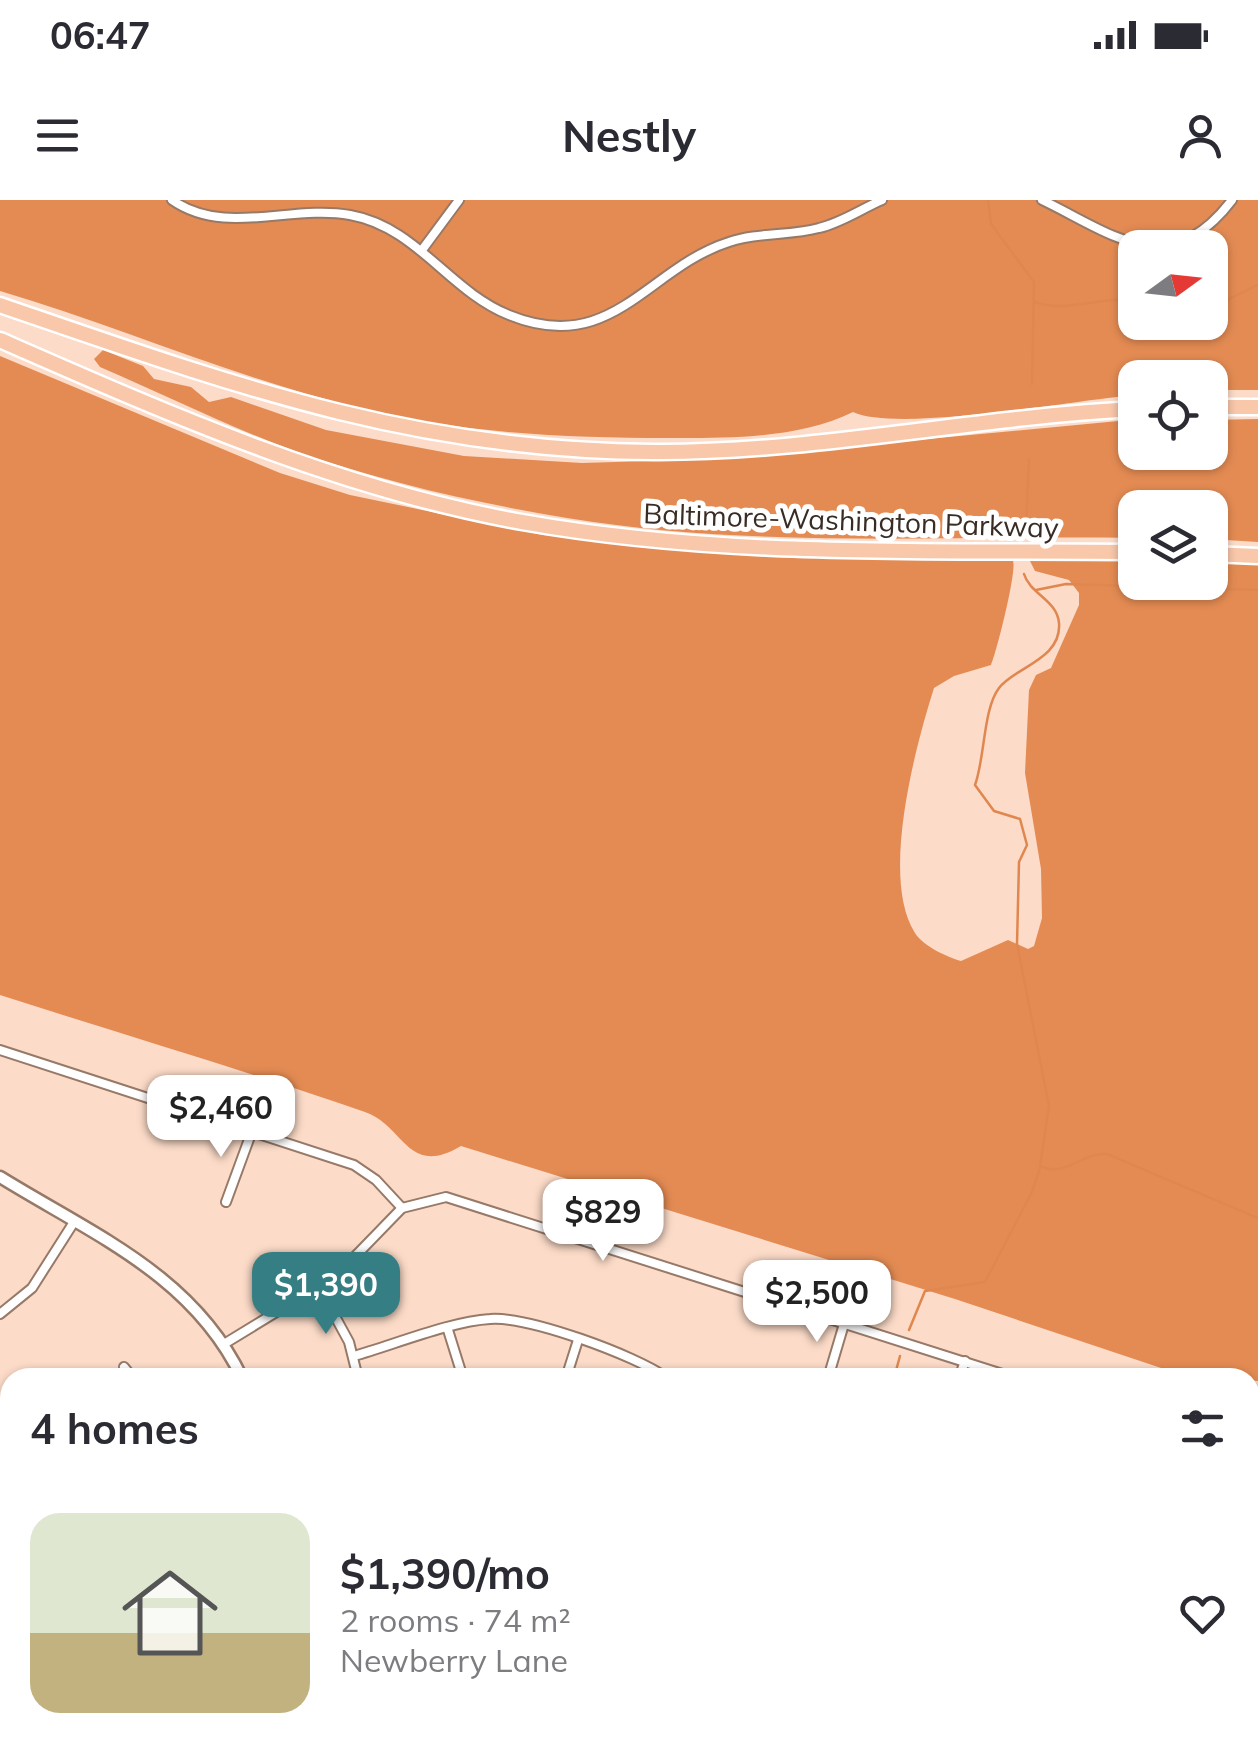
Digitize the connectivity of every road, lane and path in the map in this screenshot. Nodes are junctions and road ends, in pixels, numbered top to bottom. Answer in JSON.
{"nodes":[{"id":1,"x":172,"y":200,"type":"edge"},
{"id":2,"x":459,"y":200,"type":"edge"},
{"id":3,"x":882,"y":200,"type":"edge"},
{"id":4,"x":1042,"y":200,"type":"edge"},
{"id":5,"x":1232,"y":200,"type":"edge"},
{"id":6,"x":422,"y":250,"type":"junction"},
{"id":7,"x":0,"y":305,"type":"edge"},
{"id":8,"x":0,"y":340,"type":"edge"},
{"id":9,"x":1228,"y":407,"type":"edge"},
{"id":10,"x":1258,"y":407,"type":"edge"},
{"id":11,"x":1118,"y":412,"type":"edge"},
{"id":12,"x":1118,"y":552,"type":"edge"},
{"id":13,"x":1228,"y":555,"type":"edge"},
{"id":14,"x":1258,"y":556,"type":"edge"},
{"id":15,"x":0,"y":1050,"type":"edge"},
{"id":16,"x":252,"y":1131,"type":"junction"},
{"id":17,"x":0,"y":1177,"type":"edge"},
{"id":18,"x":226,"y":1202,"type":"dead end"},
{"id":19,"x":402,"y":1208,"type":"junction"},
{"id":20,"x":74,"y":1222,"type":"junction"},
{"id":21,"x":319,"y":1287,"type":"junction"},
{"id":22,"x":0,"y":1314,"type":"edge"},
{"id":23,"x":844,"y":1324,"type":"junction"},
{"id":24,"x":448,"y":1330,"type":"junction"},
{"id":25,"x":578,"y":1340,"type":"junction"},
{"id":26,"x":224,"y":1344,"type":"junction"},
{"id":27,"x":354,"y":1356,"type":"junction"},
{"id":28,"x":965,"y":1362,"type":"junction"},
{"id":29,"x":237,"y":1368,"type":"edge"},
{"id":30,"x":356,"y":1368,"type":"edge"},
{"id":31,"x":461,"y":1368,"type":"edge"},
{"id":32,"x":569,"y":1368,"type":"edge"},
{"id":33,"x":652,"y":1368,"type":"edge"},
{"id":34,"x":831,"y":1368,"type":"edge"},
{"id":35,"x":962,"y":1368,"type":"edge"},
{"id":36,"x":983,"y":1368,"type":"edge"}],
"edges":[{"from":1,"to":6,"type":"street"},
{"from":2,"to":6,"type":"street"},
{"from":3,"to":6,"type":"street"},
{"from":4,"to":5,"type":"street"},
{"from":7,"to":11,"type":"highway"},
{"from":8,"to":12,"type":"highway","name":"Baltimore-Washington Parkway"},
{"from":9,"to":10,"type":"highway"},
{"from":13,"to":14,"type":"highway"},
{"from":15,"to":16,"type":"street"},
{"from":16,"to":18,"type":"street"},
{"from":16,"to":19,"type":"street"},
{"from":17,"to":20,"type":"main road"},
{"from":19,"to":21,"type":"street"},
{"from":19,"to":23,"type":"street"},
{"from":20,"to":22,"type":"street"},
{"from":20,"to":26,"type":"main road"},
{"from":21,"to":26,"type":"street"},
{"from":21,"to":27,"type":"street"},
{"from":23,"to":28,"type":"street"},
{"from":23,"to":34,"type":"street"},
{"from":24,"to":25,"type":"street"},
{"from":24,"to":27,"type":"street"},
{"from":24,"to":31,"type":"street"},
{"from":25,"to":32,"type":"street"},
{"from":25,"to":33,"type":"street"},
{"from":26,"to":29,"type":"main road"},
{"from":27,"to":30,"type":"street"},
{"from":28,"to":35,"type":"street"},
{"from":28,"to":36,"type":"street"}]}
